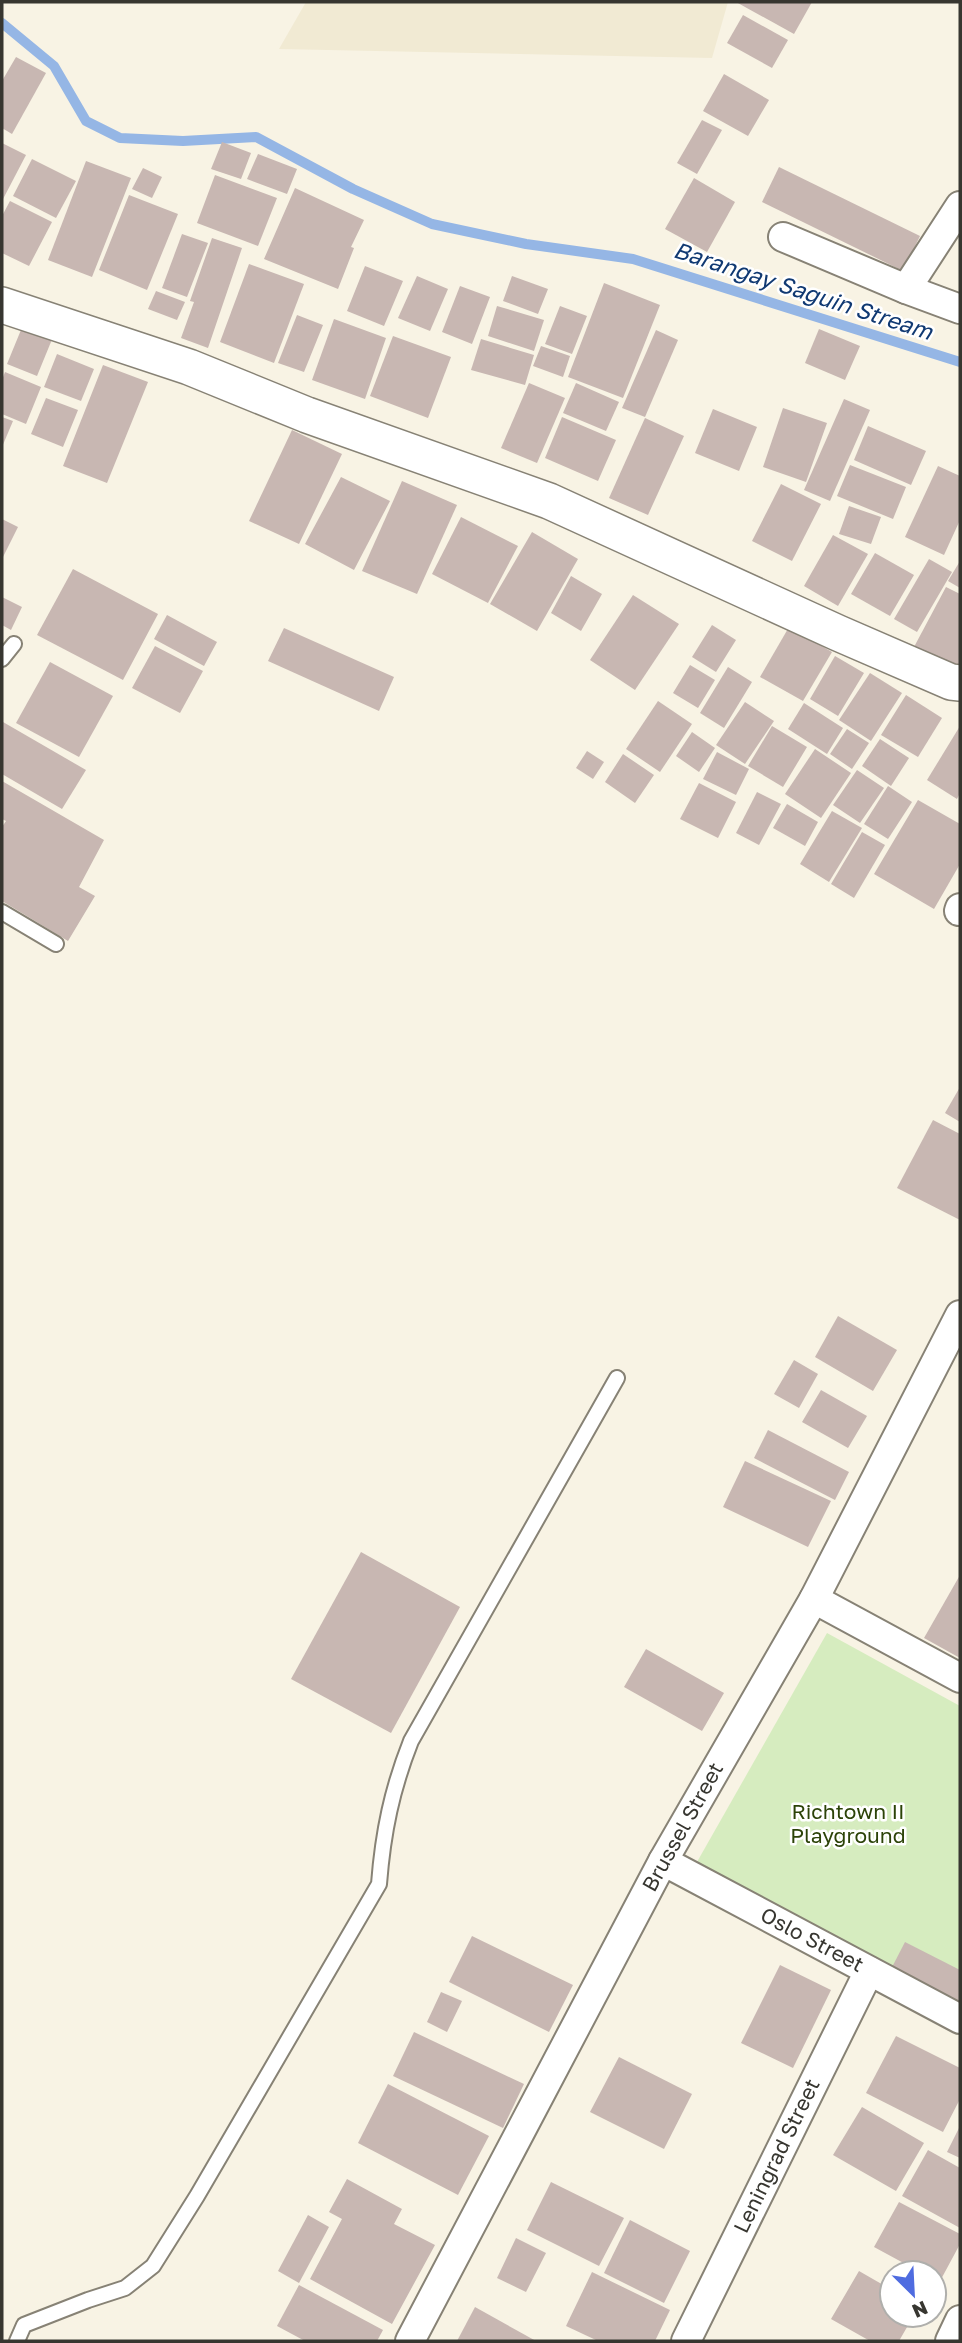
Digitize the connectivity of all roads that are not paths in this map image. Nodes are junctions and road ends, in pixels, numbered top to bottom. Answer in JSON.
{"nodes":[{"id":1,"x":960,"y":206,"type":"edge"},
{"id":2,"x":783,"y":237,"type":"dead end"},
{"id":3,"x":905,"y":289,"type":"junction"},
{"id":4,"x":2,"y":306,"type":"edge"},
{"id":5,"x":960,"y":309,"type":"edge"},
{"id":6,"x":14,"y":645,"type":"dead end"},
{"id":7,"x":2,"y":659,"type":"edge"},
{"id":8,"x":960,"y":683,"type":"edge"},
{"id":9,"x":2,"y":912,"type":"edge"},
{"id":10,"x":55,"y":944,"type":"dead end"},
{"id":11,"x":960,"y":1315,"type":"edge"},
{"id":12,"x":617,"y":1378,"type":"dead end"},
{"id":13,"x":814,"y":1599,"type":"junction"},
{"id":14,"x":960,"y":1678,"type":"edge"},
{"id":15,"x":663,"y":1861,"type":"junction"},
{"id":16,"x":869,"y":1971,"type":"junction"},
{"id":17,"x":960,"y":2019,"type":"edge"},
{"id":18,"x":960,"y":2320,"type":"edge"},
{"id":19,"x":17,"y":2341,"type":"edge"},
{"id":20,"x":410,"y":2341,"type":"edge"},
{"id":21,"x":686,"y":2341,"type":"edge"},
{"id":22,"x":950,"y":2341,"type":"edge"}],
"edges":[{"from":1,"to":3,"type":"street"},
{"from":2,"to":3,"type":"street"},
{"from":3,"to":5,"type":"street"},
{"from":4,"to":8,"type":"street"},
{"from":6,"to":7,"type":"lane"},
{"from":9,"to":10,"type":"lane"},
{"from":11,"to":13,"type":"street","name":"Brussel Street"},
{"from":12,"to":19,"type":"lane"},
{"from":13,"to":14,"type":"street"},
{"from":13,"to":15,"type":"street","name":"Brussel Street"},
{"from":15,"to":16,"type":"street","name":"Oslo Street"},
{"from":15,"to":20,"type":"street","name":"Brussel Street"},
{"from":16,"to":17,"type":"street","name":"Oslo Street"},
{"from":16,"to":21,"type":"street","name":"Leningrad Street"},
{"from":18,"to":22,"type":"street"}]}
